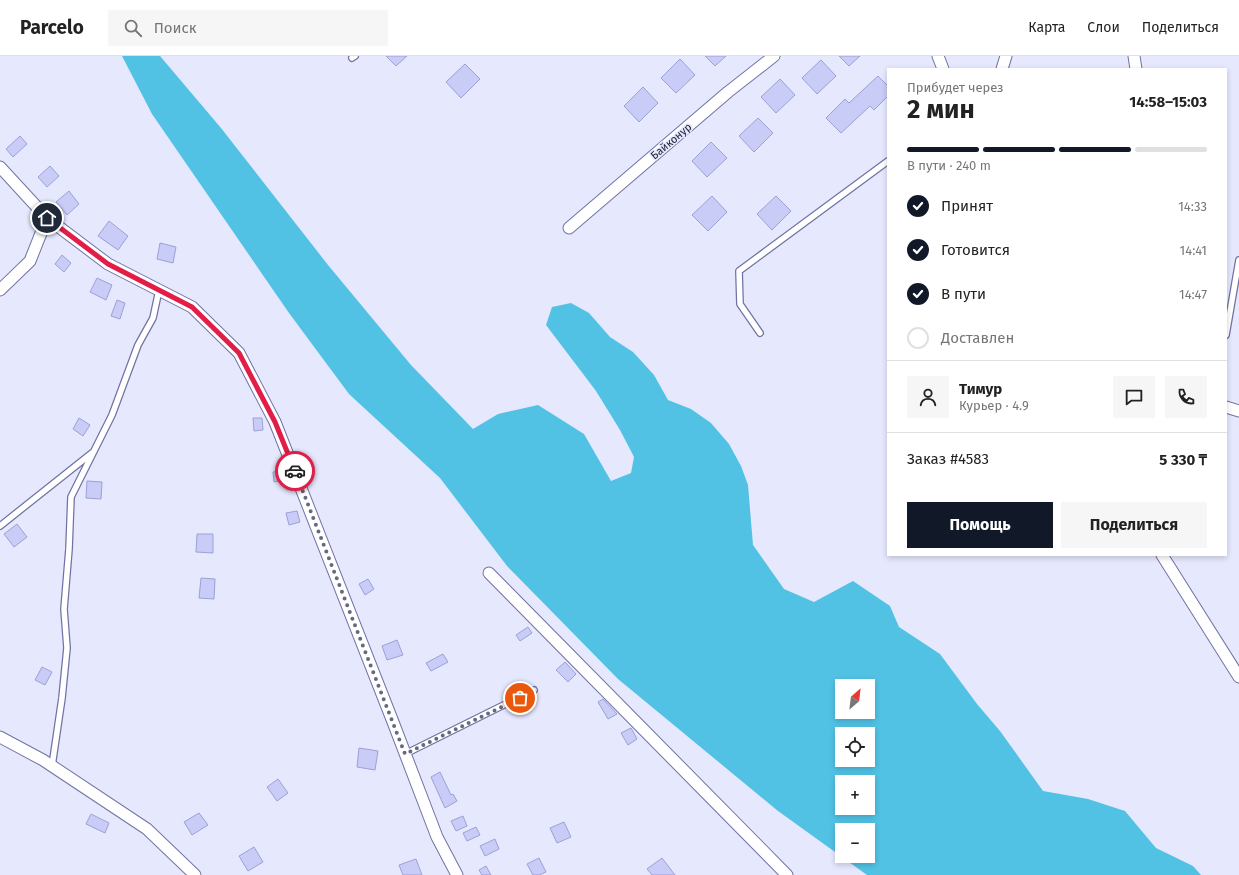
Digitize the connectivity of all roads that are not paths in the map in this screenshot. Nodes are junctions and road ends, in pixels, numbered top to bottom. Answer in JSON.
{"nodes":[{"id":1,"x":774,"y":56,"type":"edge"},
{"id":2,"x":938,"y":56,"type":"edge"},
{"id":3,"x":1006,"y":56,"type":"edge"},
{"id":4,"x":1134,"y":56,"type":"edge"},
{"id":5,"x":943,"y":68,"type":"edge"},
{"id":6,"x":1002,"y":68,"type":"edge"},
{"id":7,"x":1136,"y":68,"type":"edge"},
{"id":8,"x":887,"y":162,"type":"edge"},
{"id":9,"x":0,"y":167,"type":"edge"},
{"id":10,"x":47,"y":218,"type":"junction"},
{"id":11,"x":569,"y":228,"type":"dead end"},
{"id":12,"x":1239,"y":260,"type":"edge"},
{"id":13,"x":0,"y":290,"type":"edge"},
{"id":14,"x":159,"y":290,"type":"junction"},
{"id":15,"x":1227,"y":329,"type":"edge"},
{"id":16,"x":760,"y":333,"type":"dead end"},
{"id":17,"x":1227,"y":407,"type":"edge"},
{"id":18,"x":1239,"y":411,"type":"edge"},
{"id":19,"x":93,"y":452,"type":"junction"},
{"id":20,"x":0,"y":526,"type":"edge"},
{"id":21,"x":1163,"y":556,"type":"edge"},
{"id":22,"x":489,"y":573,"type":"dead end"},
{"id":23,"x":1239,"y":677,"type":"edge"},
{"id":24,"x":534,"y":690,"type":"dead end"},
{"id":25,"x":0,"y":737,"type":"edge"},
{"id":26,"x":405,"y":754,"type":"junction"},
{"id":27,"x":52,"y":766,"type":"junction"},
{"id":28,"x":195,"y":875,"type":"edge"},
{"id":29,"x":457,"y":875,"type":"edge"},
{"id":30,"x":786,"y":875,"type":"edge"}],
"edges":[{"from":1,"to":11,"type":"street","name":"Байконур"},
{"from":2,"to":5,"type":"street"},
{"from":3,"to":6,"type":"street"},
{"from":4,"to":7,"type":"street"},
{"from":8,"to":16,"type":"lane"},
{"from":9,"to":10,"type":"street"},
{"from":10,"to":13,"type":"street"},
{"from":10,"to":14,"type":"street"},
{"from":12,"to":15,"type":"lane"},
{"from":14,"to":19,"type":"lane"},
{"from":14,"to":26,"type":"street"},
{"from":17,"to":18,"type":"street"},
{"from":19,"to":20,"type":"lane"},
{"from":19,"to":27,"type":"lane"},
{"from":21,"to":23,"type":"street"},
{"from":22,"to":30,"type":"street"},
{"from":24,"to":26,"type":"lane"},
{"from":25,"to":27,"type":"street"},
{"from":26,"to":29,"type":"street"},
{"from":27,"to":28,"type":"street"}]}
